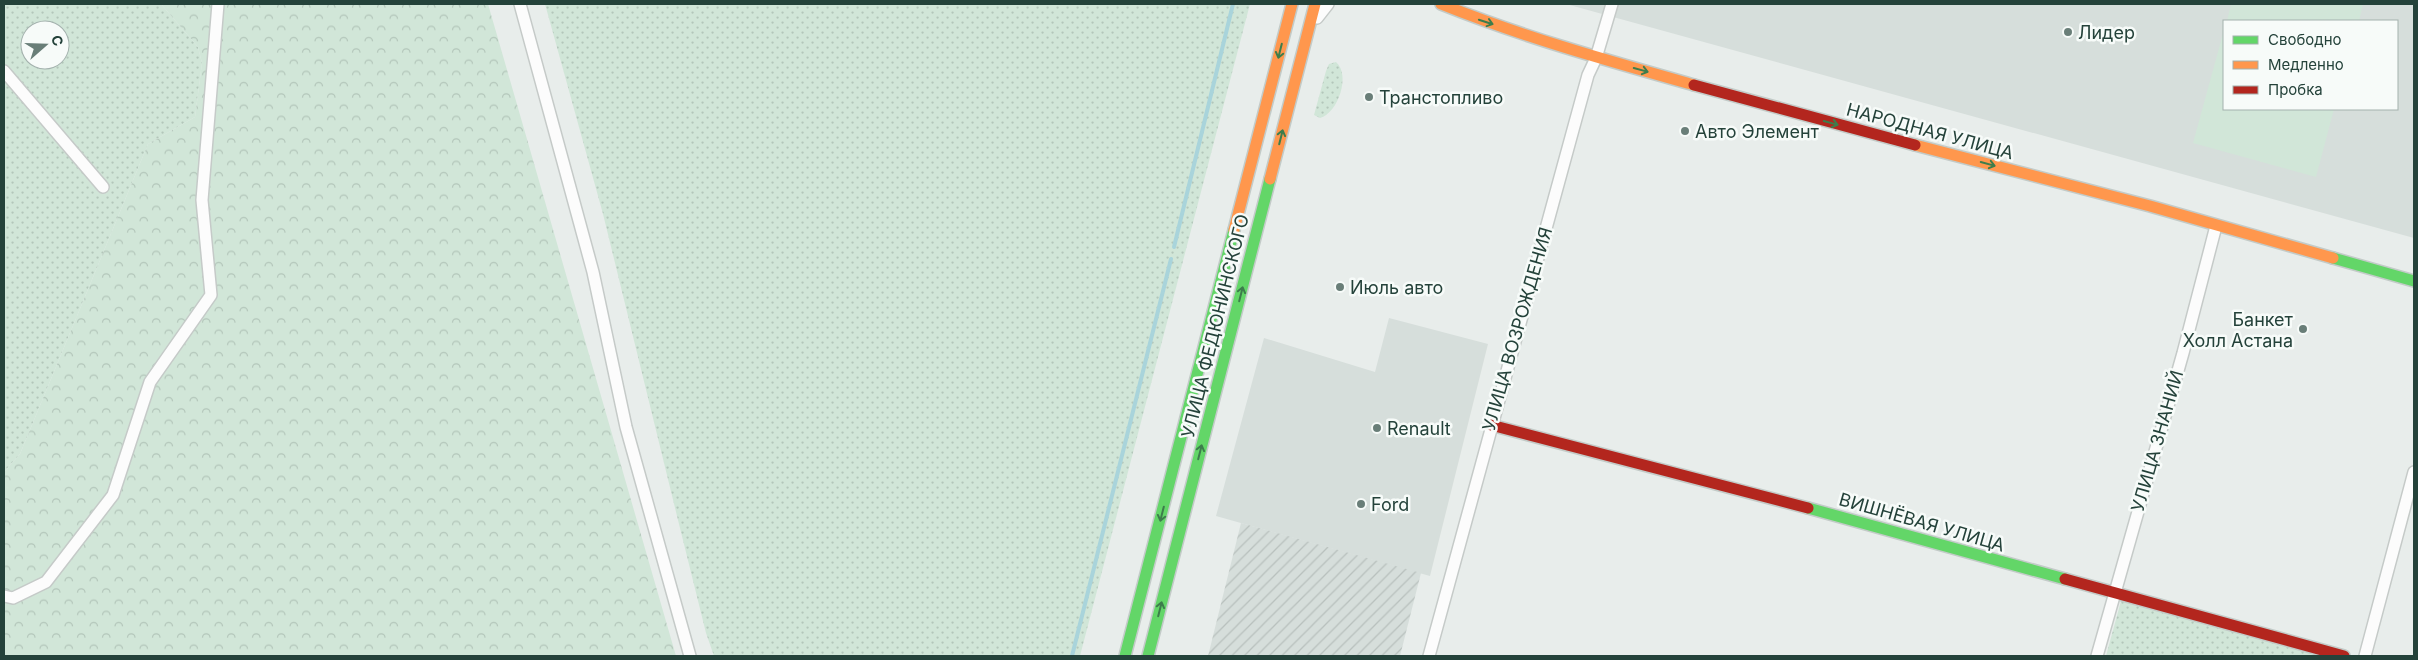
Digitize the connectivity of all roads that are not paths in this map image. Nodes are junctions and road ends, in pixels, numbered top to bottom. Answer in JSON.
{"nodes":[{"id":1,"x":218,"y":4,"type":"edge"},
{"id":2,"x":520,"y":4,"type":"edge"},
{"id":3,"x":1292,"y":4,"type":"edge"},
{"id":4,"x":1315,"y":4,"type":"edge"},
{"id":5,"x":1328,"y":4,"type":"edge"},
{"id":6,"x":1441,"y":4,"type":"edge"},
{"id":7,"x":1612,"y":4,"type":"edge"},
{"id":8,"x":1309,"y":27,"type":"junction"},
{"id":9,"x":1596,"y":58,"type":"junction"},
{"id":10,"x":4,"y":71,"type":"edge"},
{"id":11,"x":103,"y":187,"type":"dead end"},
{"id":12,"x":2216,"y":226,"type":"junction"},
{"id":13,"x":2414,"y":281,"type":"edge"},
{"id":14,"x":1491,"y":425,"type":"junction"},
{"id":15,"x":2414,"y":472,"type":"edge"},
{"id":16,"x":2113,"y":592,"type":"junction"},
{"id":17,"x":4,"y":596,"type":"edge"},
{"id":18,"x":690,"y":656,"type":"edge"},
{"id":19,"x":1125,"y":656,"type":"edge"},
{"id":20,"x":1148,"y":656,"type":"edge"},
{"id":21,"x":1429,"y":656,"type":"edge"},
{"id":22,"x":2097,"y":656,"type":"edge"},
{"id":23,"x":2344,"y":656,"type":"edge"},
{"id":24,"x":2365,"y":656,"type":"edge"}],
"edges":[{"from":1,"to":17,"type":"street"},
{"from":2,"to":18,"type":"street"},
{"from":3,"to":19,"type":"main road","name":"УЛИЦА ФЕДЮНИНСКОГО","one_way":true},
{"from":4,"to":8,"type":"main road","name":"УЛИЦА ФЕДЮНИНСКОГО"},
{"from":5,"to":8,"type":"street"},
{"from":6,"to":9,"type":"main road","name":"НАРОДНАЯ УЛИЦА","one_way":true},
{"from":7,"to":9,"type":"street","name":"УЛИЦА ВОЗРОЖДЕНИЯ"},
{"from":20,"to":8,"type":"main road","name":"УЛИЦА ФЕДЮНИНСКОГО","one_way":true},
{"from":9,"to":12,"type":"main road","name":"НАРОДНАЯ УЛИЦА","one_way":true},
{"from":9,"to":14,"type":"street","name":"УЛИЦА ВОЗРОЖДЕНИЯ"},
{"from":10,"to":11,"type":"street"},
{"from":12,"to":13,"type":"main road","name":"НАРОДНАЯ УЛИЦА"},
{"from":12,"to":16,"type":"street","name":"УЛИЦА ЗНАНИЙ"},
{"from":14,"to":16,"type":"main road","name":"ВИШНЁВАЯ УЛИЦА"},
{"from":14,"to":21,"type":"street","name":"УЛИЦА ВОЗРОЖДЕНИЯ"},
{"from":15,"to":24,"type":"street"},
{"from":16,"to":22,"type":"street","name":"УЛИЦА ЗНАНИЙ"},
{"from":16,"to":23,"type":"main road","name":"ВИШНЁВАЯ УЛИЦА"}]}
